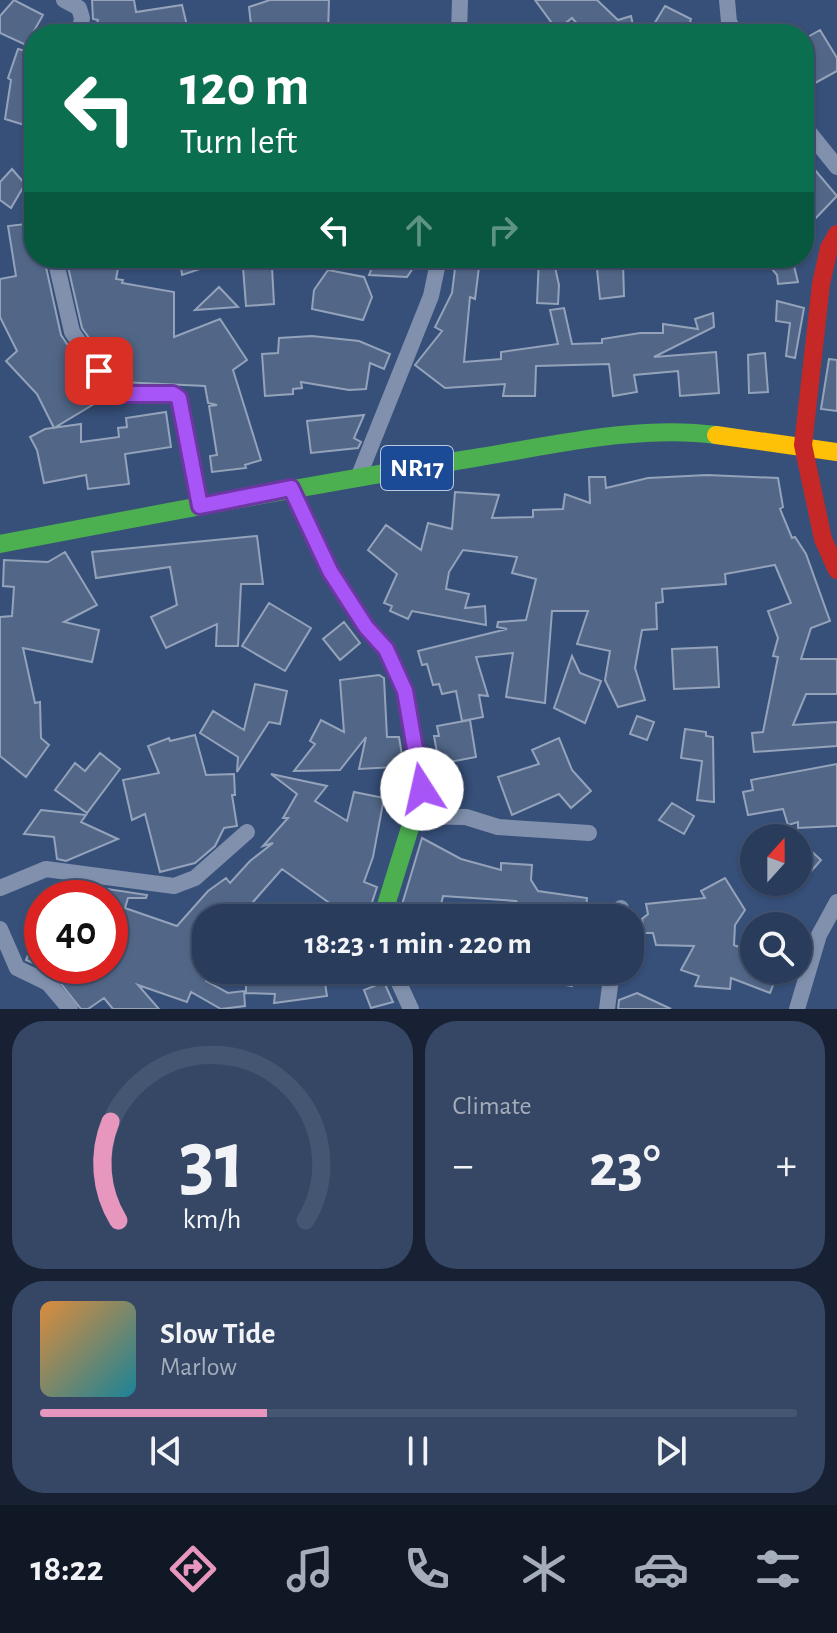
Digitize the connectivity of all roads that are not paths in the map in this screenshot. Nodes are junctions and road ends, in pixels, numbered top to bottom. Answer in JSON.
{"nodes":[{"id":1,"x":64,"y":0,"type":"edge"},
{"id":2,"x":460,"y":0,"type":"edge"},
{"id":3,"x":727,"y":0,"type":"edge"},
{"id":4,"x":81,"y":24,"type":"edge"},
{"id":5,"x":459,"y":24,"type":"edge"},
{"id":6,"x":730,"y":24,"type":"edge"},
{"id":7,"x":814,"y":138,"type":"edge"},
{"id":8,"x":837,"y":167,"type":"edge"},
{"id":9,"x":837,"y":234,"type":"edge"},
{"id":10,"x":57,"y":268,"type":"edge"},
{"id":11,"x":437,"y":268,"type":"edge"},
{"id":12,"x":803,"y":445,"type":"junction"},
{"id":13,"x":837,"y":452,"type":"edge"},
{"id":14,"x":358,"y":478,"type":"junction"},
{"id":15,"x":291,"y":488,"type":"junction"},
{"id":16,"x":200,"y":506,"type":"junction"},
{"id":17,"x":0,"y":544,"type":"edge"},
{"id":18,"x":837,"y":570,"type":"edge"},
{"id":19,"x":412,"y":816,"type":"junction"},
{"id":20,"x":247,"y":832,"type":"dead end"},
{"id":21,"x":589,"y":833,"type":"dead end"},
{"id":22,"x":0,"y":888,"type":"edge"},
{"id":23,"x":837,"y":902,"type":"edge"},
{"id":24,"x":386,"y":904,"type":"edge"},
{"id":25,"x":0,"y":929,"type":"edge"},
{"id":26,"x":399,"y":984,"type":"edge"},
{"id":27,"x":610,"y":984,"type":"edge"},
{"id":28,"x":70,"y":1009,"type":"edge"},
{"id":29,"x":411,"y":1009,"type":"edge"},
{"id":30,"x":607,"y":1009,"type":"edge"},
{"id":31,"x":797,"y":1009,"type":"edge"}],
"edges":[{"from":1,"to":4,"type":"street"},
{"from":2,"to":5,"type":"street"},
{"from":3,"to":6,"type":"street"},
{"from":7,"to":8,"type":"street"},
{"from":9,"to":12,"type":"main road"},
{"from":10,"to":16,"type":"street"},
{"from":11,"to":14,"type":"street"},
{"from":12,"to":13,"type":"main road","number":"NR17"},
{"from":12,"to":14,"type":"main road","number":"NR17"},
{"from":12,"to":18,"type":"main road"},
{"from":14,"to":15,"type":"main road","number":"NR17"},
{"from":15,"to":16,"type":"main road","number":"NR17"},
{"from":15,"to":19,"type":"main road"},
{"from":16,"to":17,"type":"main road","number":"NR17"},
{"from":19,"to":21,"type":"street"},
{"from":19,"to":24,"type":"main road"},
{"from":20,"to":22,"type":"street"},
{"from":23,"to":31,"type":"street"},
{"from":25,"to":28,"type":"street"},
{"from":26,"to":29,"type":"street"},
{"from":27,"to":30,"type":"street"}]}
